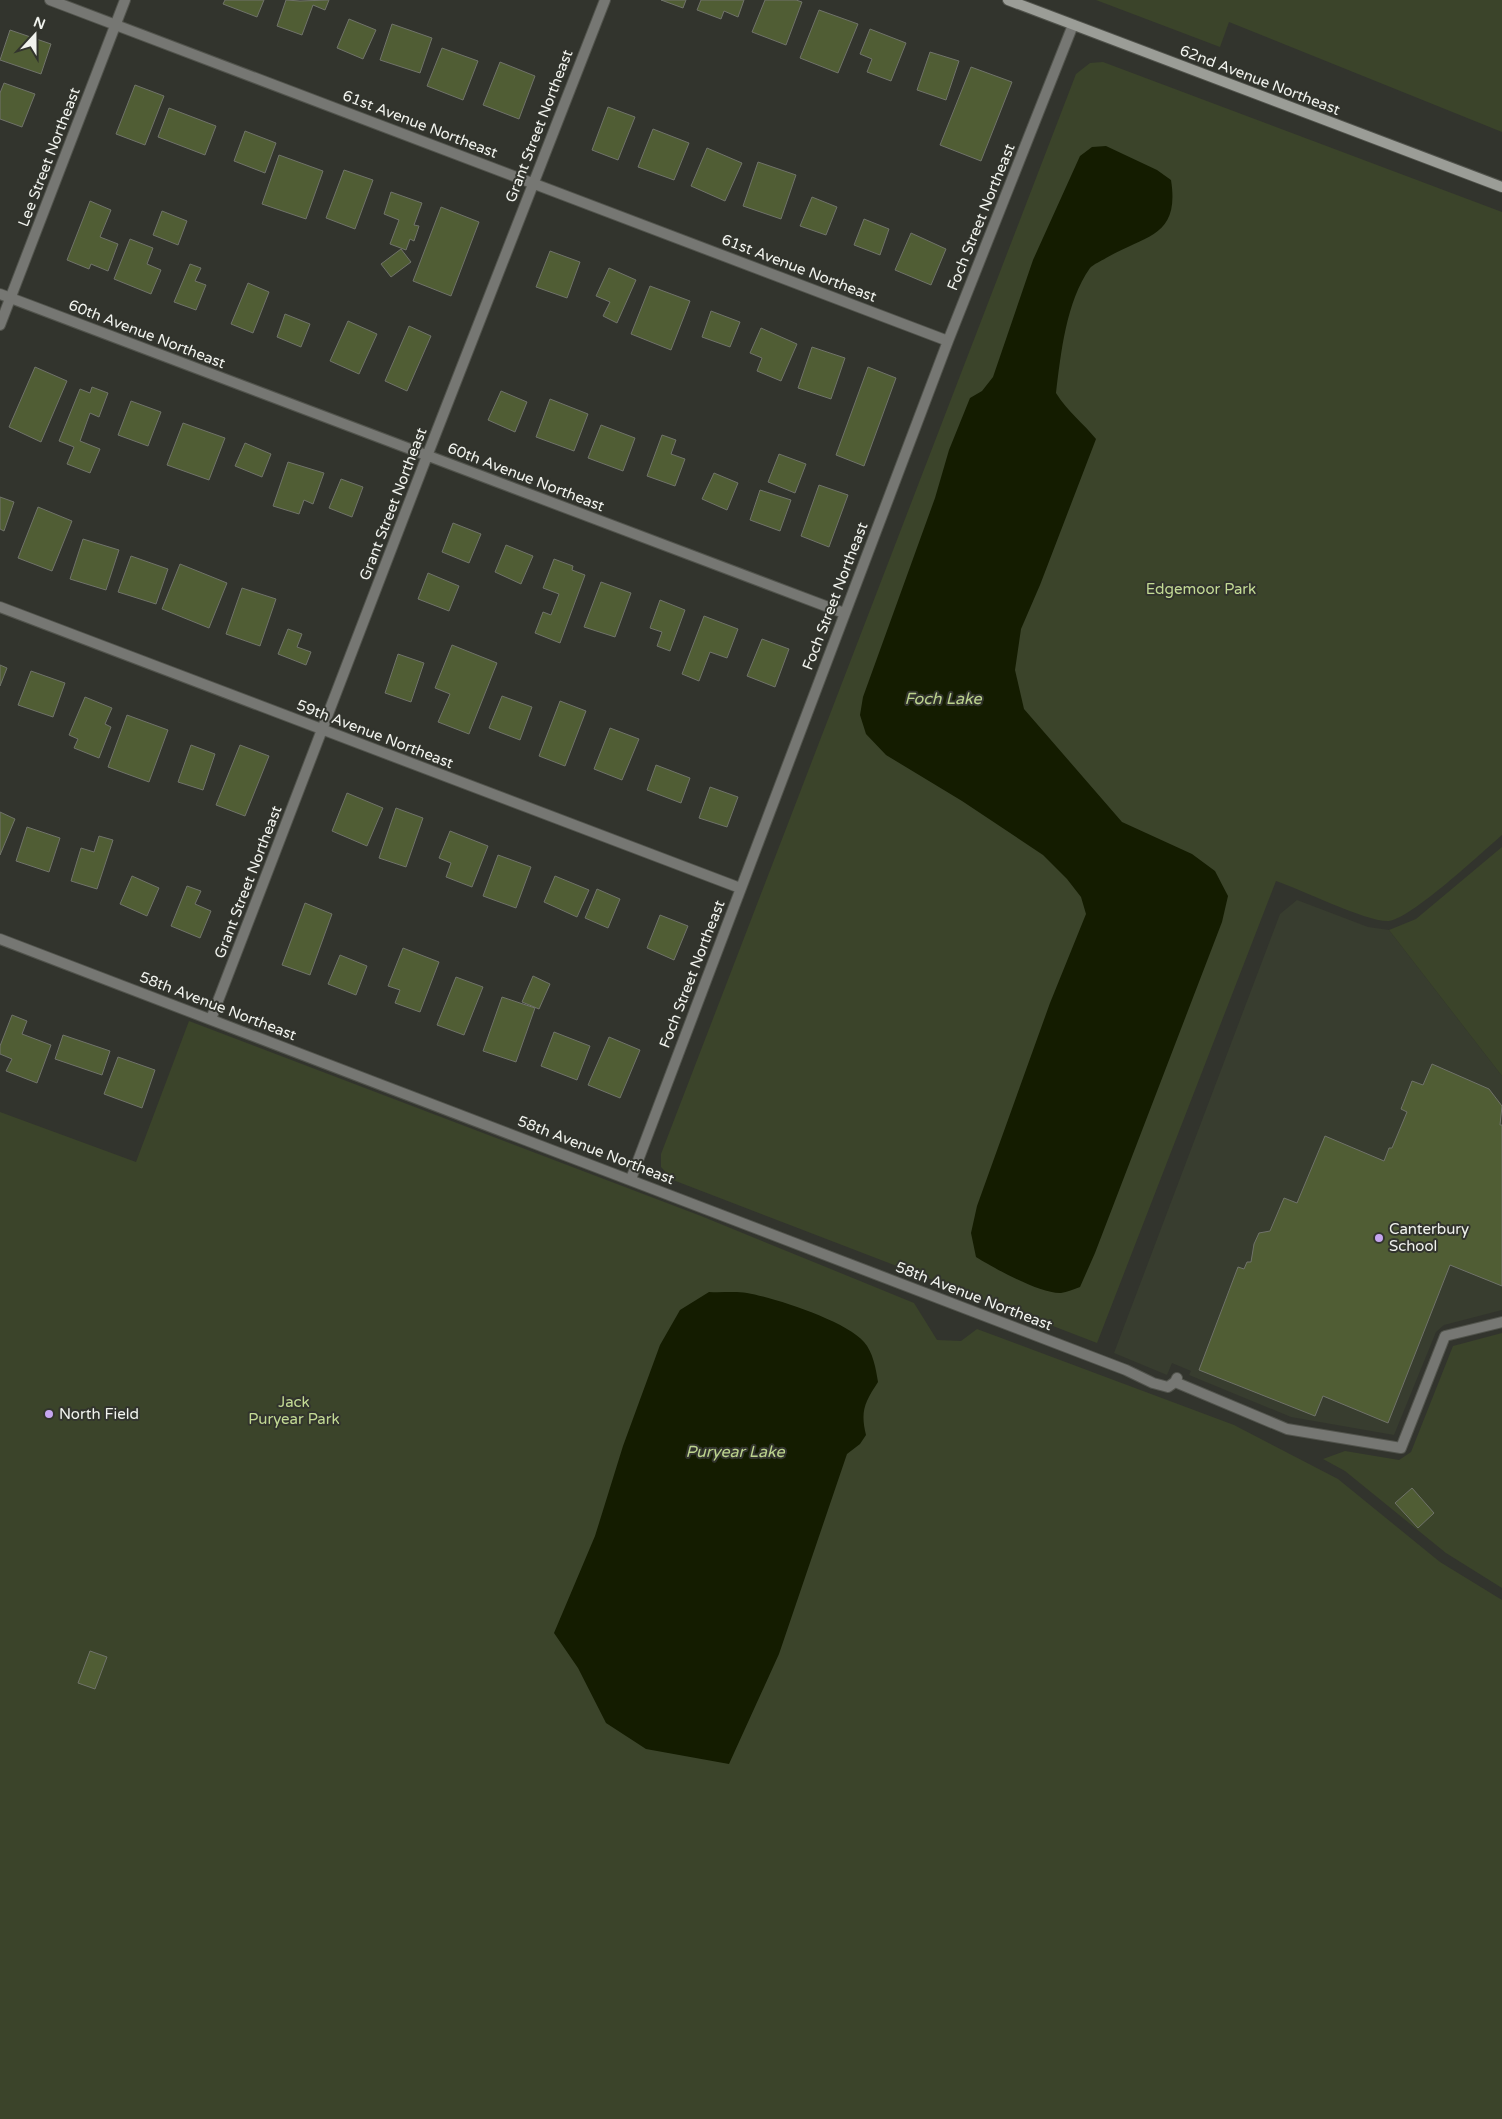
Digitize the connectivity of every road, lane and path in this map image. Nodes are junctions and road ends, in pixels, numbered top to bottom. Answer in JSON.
{"nodes":[{"id":1,"x":50,"y":0,"type":"edge"},
{"id":2,"x":125,"y":0,"type":"edge"},
{"id":3,"x":605,"y":0,"type":"edge"},
{"id":4,"x":1008,"y":0,"type":"edge"},
{"id":5,"x":116,"y":24,"type":"junction"},
{"id":6,"x":1073,"y":25,"type":"junction"},
{"id":7,"x":533,"y":183,"type":"junction"},
{"id":8,"x":1502,"y":187,"type":"edge"},
{"id":9,"x":5,"y":296,"type":"edge"},
{"id":10,"x":0,"y":325,"type":"edge"},
{"id":11,"x":948,"y":341,"type":"junction"},
{"id":12,"x":427,"y":456,"type":"junction"},
{"id":13,"x":0,"y":607,"type":"edge"},
{"id":14,"x":844,"y":614,"type":"junction"},
{"id":15,"x":323,"y":730,"type":"junction"},
{"id":16,"x":740,"y":888,"type":"junction"},
{"id":17,"x":0,"y":939,"type":"edge"},
{"id":18,"x":211,"y":1019,"type":"junction"},
{"id":19,"x":631,"y":1179,"type":"junction"},
{"id":20,"x":1502,"y":1322,"type":"edge"}],
"edges":[{"from":1,"to":5,"type":"street","name":"61st Avenue Northeast"},
{"from":2,"to":5,"type":"street","name":"Lee Street Northeast"},
{"from":3,"to":7,"type":"street","name":"Grant Street Northeast"},
{"from":4,"to":6,"type":"street","name":"62nd Avenue Northeast"},
{"from":5,"to":7,"type":"street","name":"61st Avenue Northeast"},
{"from":5,"to":9,"type":"street","name":"Lee Street Northeast"},
{"from":6,"to":8,"type":"street","name":"62nd Avenue Northeast"},
{"from":6,"to":11,"type":"street","name":"Foch Street Northeast"},
{"from":7,"to":11,"type":"street","name":"61st Avenue Northeast"},
{"from":7,"to":12,"type":"street","name":"Grant Street Northeast"},
{"from":9,"to":10,"type":"street","name":"Lee Street Northeast"},
{"from":9,"to":12,"type":"street","name":"60th Avenue Northeast"},
{"from":11,"to":14,"type":"street","name":"Foch Street Northeast"},
{"from":12,"to":14,"type":"street","name":"60th Avenue Northeast"},
{"from":12,"to":15,"type":"street","name":"Grant Street Northeast"},
{"from":13,"to":15,"type":"street","name":"59th Avenue Northeast"},
{"from":14,"to":16,"type":"street","name":"Foch Street Northeast"},
{"from":15,"to":16,"type":"street","name":"59th Avenue Northeast"},
{"from":15,"to":18,"type":"street","name":"Grant Street Northeast"},
{"from":16,"to":19,"type":"street","name":"Foch Street Northeast"},
{"from":17,"to":18,"type":"street","name":"58th Avenue Northeast"},
{"from":18,"to":19,"type":"street","name":"58th Avenue Northeast"},
{"from":19,"to":20,"type":"street","name":"58th Avenue Northeast"}]}
